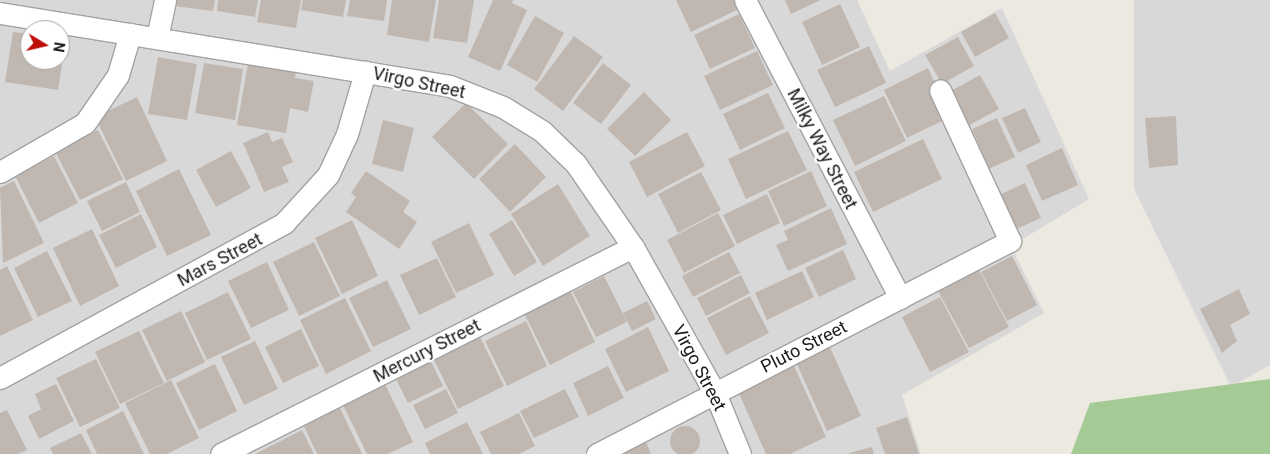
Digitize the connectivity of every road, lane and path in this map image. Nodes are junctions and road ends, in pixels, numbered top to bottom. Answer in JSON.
{"nodes":[{"id":1,"x":165,"y":0,"type":"edge"},
{"id":2,"x":745,"y":0,"type":"edge"},
{"id":3,"x":0,"y":13,"type":"edge"},
{"id":4,"x":130,"y":34,"type":"junction"},
{"id":5,"x":157,"y":38,"type":"junction"},
{"id":6,"x":364,"y":72,"type":"junction"},
{"id":7,"x":940,"y":90,"type":"dead end"},
{"id":8,"x":0,"y":172,"type":"edge"},
{"id":9,"x":633,"y":247,"type":"junction"},
{"id":10,"x":900,"y":298,"type":"junction"},
{"id":11,"x":0,"y":378,"type":"edge"},
{"id":12,"x":715,"y":393,"type":"junction"},
{"id":13,"x":221,"y":454,"type":"edge"},
{"id":14,"x":597,"y":454,"type":"edge"},
{"id":15,"x":740,"y":454,"type":"edge"}],
"edges":[{"from":1,"to":5,"type":"street"},
{"from":2,"to":10,"type":"street","name":"Milky Way Street"},
{"from":3,"to":4,"type":"street","name":"Virgo Street"},
{"from":4,"to":5,"type":"street","name":"Virgo Street"},
{"from":4,"to":8,"type":"street"},
{"from":5,"to":6,"type":"street","name":"Virgo Street"},
{"from":6,"to":9,"type":"street","name":"Virgo Street"},
{"from":6,"to":11,"type":"street","name":"Mars Street"},
{"from":7,"to":10,"type":"street","name":"Pluto Street"},
{"from":9,"to":12,"type":"street","name":"Virgo Street"},
{"from":9,"to":13,"type":"street","name":"Mercury Street"},
{"from":10,"to":12,"type":"street","name":"Pluto Street"},
{"from":12,"to":14,"type":"street","name":"Pluto Street"},
{"from":12,"to":15,"type":"street","name":"Virgo Street"}]}
